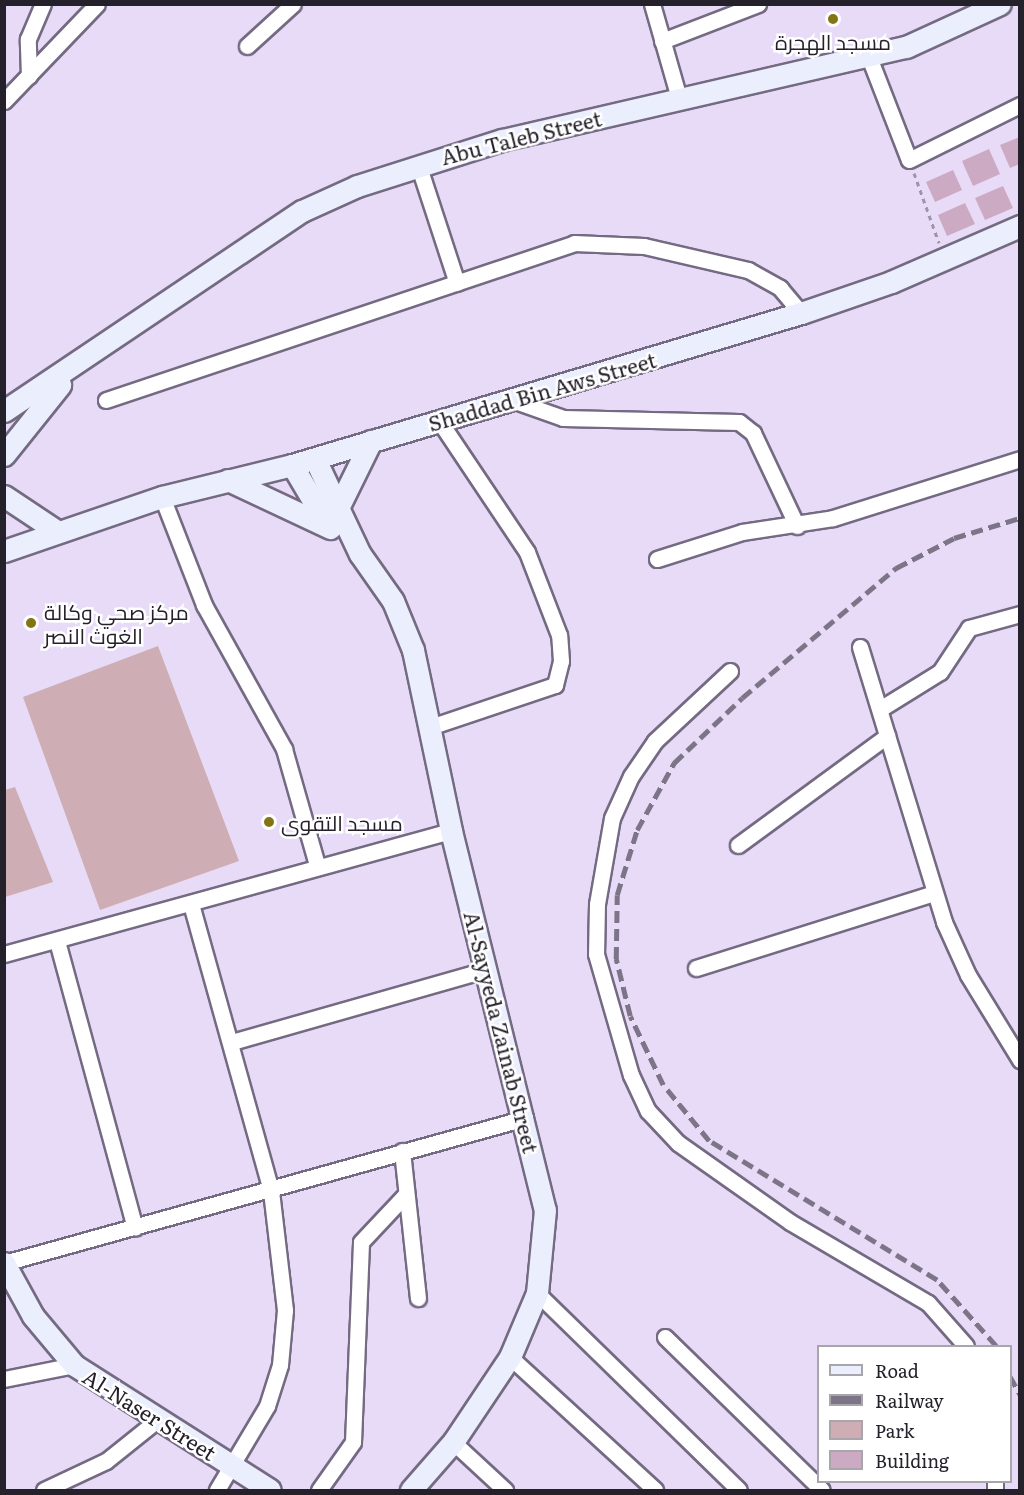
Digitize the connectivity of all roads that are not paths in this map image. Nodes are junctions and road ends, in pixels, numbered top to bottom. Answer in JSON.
{"nodes":[{"id":1,"x":43,"y":4,"type":"edge"},
{"id":2,"x":97,"y":4,"type":"edge"},
{"id":3,"x":293,"y":4,"type":"edge"},
{"id":4,"x":652,"y":4,"type":"edge"},
{"id":5,"x":758,"y":4,"type":"edge"},
{"id":6,"x":1000,"y":4,"type":"edge"},
{"id":7,"x":662,"y":41,"type":"junction"},
{"id":8,"x":247,"y":45,"type":"dead end"},
{"id":9,"x":869,"y":57,"type":"junction"},
{"id":10,"x":29,"y":76,"type":"junction"},
{"id":11,"x":679,"y":98,"type":"junction"},
{"id":12,"x":4,"y":101,"type":"edge"},
{"id":13,"x":1020,"y":105,"type":"edge"},
{"id":14,"x":418,"y":164,"type":"junction"},
{"id":15,"x":1020,"y":226,"type":"edge"},
{"id":16,"x":457,"y":283,"type":"junction"},
{"id":17,"x":801,"y":313,"type":"junction"},
{"id":18,"x":81,"y":363,"type":"junction"},
{"id":19,"x":106,"y":400,"type":"dead end"},
{"id":20,"x":512,"y":400,"type":"junction"},
{"id":21,"x":4,"y":411,"type":"edge"},
{"id":22,"x":438,"y":419,"type":"junction"},
{"id":23,"x":371,"y":441,"type":"junction"},
{"id":24,"x":4,"y":455,"type":"edge"},
{"id":25,"x":315,"y":459,"type":"junction"},
{"id":26,"x":1020,"y":459,"type":"edge"},
{"id":27,"x":292,"y":465,"type":"junction"},
{"id":28,"x":227,"y":480,"type":"junction"},
{"id":29,"x":4,"y":496,"type":"edge"},
{"id":30,"x":162,"y":498,"type":"junction"},
{"id":31,"x":338,"y":508,"type":"junction"},
{"id":32,"x":797,"y":526,"type":"junction"},
{"id":33,"x":330,"y":528,"type":"junction"},
{"id":34,"x":55,"y":530,"type":"junction"},
{"id":35,"x":4,"y":551,"type":"edge"},
{"id":36,"x":360,"y":554,"type":"junction"},
{"id":37,"x":657,"y":559,"type":"dead end"},
{"id":38,"x":1020,"y":614,"type":"edge"},
{"id":39,"x":860,"y":647,"type":"dead end"},
{"id":40,"x":730,"y":671,"type":"dead end"},
{"id":41,"x":880,"y":709,"type":"junction"},
{"id":42,"x":430,"y":727,"type":"junction"},
{"id":43,"x":887,"y":736,"type":"junction"},
{"id":44,"x":451,"y":831,"type":"junction"},
{"id":45,"x":738,"y":845,"type":"dead end"},
{"id":46,"x":316,"y":865,"type":"junction"},
{"id":47,"x":934,"y":893,"type":"junction"},
{"id":48,"x":191,"y":904,"type":"junction"},
{"id":49,"x":57,"y":941,"type":"junction"},
{"id":50,"x":4,"y":954,"type":"edge"},
{"id":51,"x":696,"y":968,"type":"dead end"},
{"id":52,"x":485,"y":970,"type":"junction"},
{"id":53,"x":232,"y":1042,"type":"junction"},
{"id":54,"x":1020,"y":1060,"type":"edge"},
{"id":55,"x":525,"y":1118,"type":"junction"},
{"id":56,"x":402,"y":1151,"type":"junction"},
{"id":57,"x":272,"y":1191,"type":"junction"},
{"id":58,"x":406,"y":1194,"type":"junction"},
{"id":59,"x":135,"y":1228,"type":"junction"},
{"id":60,"x":4,"y":1263,"type":"edge"},
{"id":61,"x":537,"y":1293,"type":"junction"},
{"id":62,"x":418,"y":1298,"type":"dead end"},
{"id":63,"x":665,"y":1337,"type":"dead end"},
{"id":64,"x":964,"y":1345,"type":"edge"},
{"id":65,"x":510,"y":1357,"type":"junction"},
{"id":66,"x":74,"y":1365,"type":"junction"},
{"id":67,"x":4,"y":1379,"type":"edge"},
{"id":68,"x":156,"y":1421,"type":"junction"},
{"id":69,"x":453,"y":1442,"type":"junction"},
{"id":70,"x":235,"y":1467,"type":"junction"},
{"id":71,"x":44,"y":1491,"type":"edge"},
{"id":72,"x":217,"y":1491,"type":"edge"},
{"id":73,"x":270,"y":1491,"type":"edge"},
{"id":74,"x":319,"y":1491,"type":"edge"},
{"id":75,"x":411,"y":1491,"type":"edge"},
{"id":76,"x":505,"y":1491,"type":"edge"},
{"id":77,"x":655,"y":1491,"type":"edge"},
{"id":78,"x":739,"y":1491,"type":"edge"},
{"id":79,"x":822,"y":1491,"type":"edge"}],
"edges":[{"from":1,"to":10,"type":"street"},
{"from":2,"to":10,"type":"street"},
{"from":3,"to":8,"type":"street"},
{"from":4,"to":7,"type":"street"},
{"from":5,"to":7,"type":"street"},
{"from":6,"to":9,"type":"street","name":"Abu Taleb Street"},
{"from":7,"to":11,"type":"street"},
{"from":9,"to":11,"type":"street","name":"Abu Taleb Street"},
{"from":9,"to":13,"type":"street"},
{"from":10,"to":12,"type":"street"},
{"from":11,"to":14,"type":"street","name":"Abu Taleb Street"},
{"from":14,"to":16,"type":"street"},
{"from":14,"to":18,"type":"street","name":"Abu Taleb Street"},
{"from":15,"to":17,"type":"street","name":"Shaddad Bin Aws Street"},
{"from":16,"to":17,"type":"street"},
{"from":16,"to":19,"type":"street"},
{"from":17,"to":20,"type":"street","name":"Shaddad Bin Aws Street"},
{"from":18,"to":21,"type":"street","name":"Abu Taleb Street"},
{"from":18,"to":24,"type":"street","name":"Abu Taleb Street"},
{"from":20,"to":22,"type":"street","name":"Shaddad Bin Aws Street"},
{"from":20,"to":32,"type":"street"},
{"from":22,"to":23,"type":"street","name":"Shaddad Bin Aws Street"},
{"from":22,"to":42,"type":"street"},
{"from":23,"to":25,"type":"street","name":"Shaddad Bin Aws Street"},
{"from":23,"to":31,"type":"street"},
{"from":25,"to":27,"type":"street","name":"Shaddad Bin Aws Street"},
{"from":25,"to":31,"type":"street","name":"Al-Sayyeda Zainab Street"},
{"from":26,"to":32,"type":"street"},
{"from":27,"to":28,"type":"street","name":"Shaddad Bin Aws Street"},
{"from":27,"to":33,"type":"street","name":"Al-Sayyeda Zainab Street"},
{"from":28,"to":30,"type":"street","name":"Shaddad Bin Aws Street"},
{"from":28,"to":33,"type":"street"},
{"from":29,"to":34,"type":"street"},
{"from":30,"to":34,"type":"street","name":"Shaddad Bin Aws Street"},
{"from":30,"to":46,"type":"street"},
{"from":31,"to":36,"type":"street","name":"Al-Sayyeda Zainab Street"},
{"from":32,"to":37,"type":"street"},
{"from":33,"to":36,"type":"street","name":"Al-Sayyeda Zainab Street"},
{"from":34,"to":35,"type":"street","name":"Shaddad Bin Aws Street"},
{"from":36,"to":42,"type":"street","name":"Al-Sayyeda Zainab Street"},
{"from":38,"to":41,"type":"street"},
{"from":39,"to":41,"type":"street"},
{"from":40,"to":64,"type":"street"},
{"from":41,"to":43,"type":"street"},
{"from":42,"to":44,"type":"street","name":"Al-Sayyeda Zainab Street"},
{"from":43,"to":45,"type":"street"},
{"from":43,"to":47,"type":"street"},
{"from":44,"to":46,"type":"street"},
{"from":44,"to":52,"type":"street","name":"Al-Sayyeda Zainab Street"},
{"from":46,"to":48,"type":"street"},
{"from":47,"to":51,"type":"street"},
{"from":47,"to":54,"type":"street"},
{"from":48,"to":49,"type":"street"},
{"from":48,"to":53,"type":"street"},
{"from":49,"to":50,"type":"street"},
{"from":49,"to":59,"type":"street"},
{"from":52,"to":53,"type":"street"},
{"from":52,"to":55,"type":"street","name":"Al-Sayyeda Zainab Street"},
{"from":53,"to":57,"type":"street"},
{"from":55,"to":56,"type":"street"},
{"from":55,"to":61,"type":"street","name":"Al-Sayyeda Zainab Street"},
{"from":56,"to":57,"type":"street"},
{"from":56,"to":58,"type":"street"},
{"from":57,"to":59,"type":"street"},
{"from":57,"to":70,"type":"street"},
{"from":58,"to":62,"type":"street"},
{"from":58,"to":74,"type":"street"},
{"from":59,"to":60,"type":"street"},
{"from":60,"to":66,"type":"street","name":"Al-Naser Street"},
{"from":61,"to":65,"type":"street","name":"Al-Sayyeda Zainab Street"},
{"from":61,"to":78,"type":"street"},
{"from":63,"to":79,"type":"street"},
{"from":65,"to":69,"type":"street","name":"Al-Sayyeda Zainab Street"},
{"from":65,"to":77,"type":"street"},
{"from":66,"to":67,"type":"street"},
{"from":66,"to":68,"type":"street","name":"Al-Naser Street"},
{"from":68,"to":70,"type":"street","name":"Al-Naser Street"},
{"from":68,"to":71,"type":"street"},
{"from":69,"to":75,"type":"street","name":"Al-Sayyeda Zainab Street"},
{"from":69,"to":76,"type":"street"},
{"from":70,"to":72,"type":"street"},
{"from":70,"to":73,"type":"street","name":"Al-Naser Street"}]}
